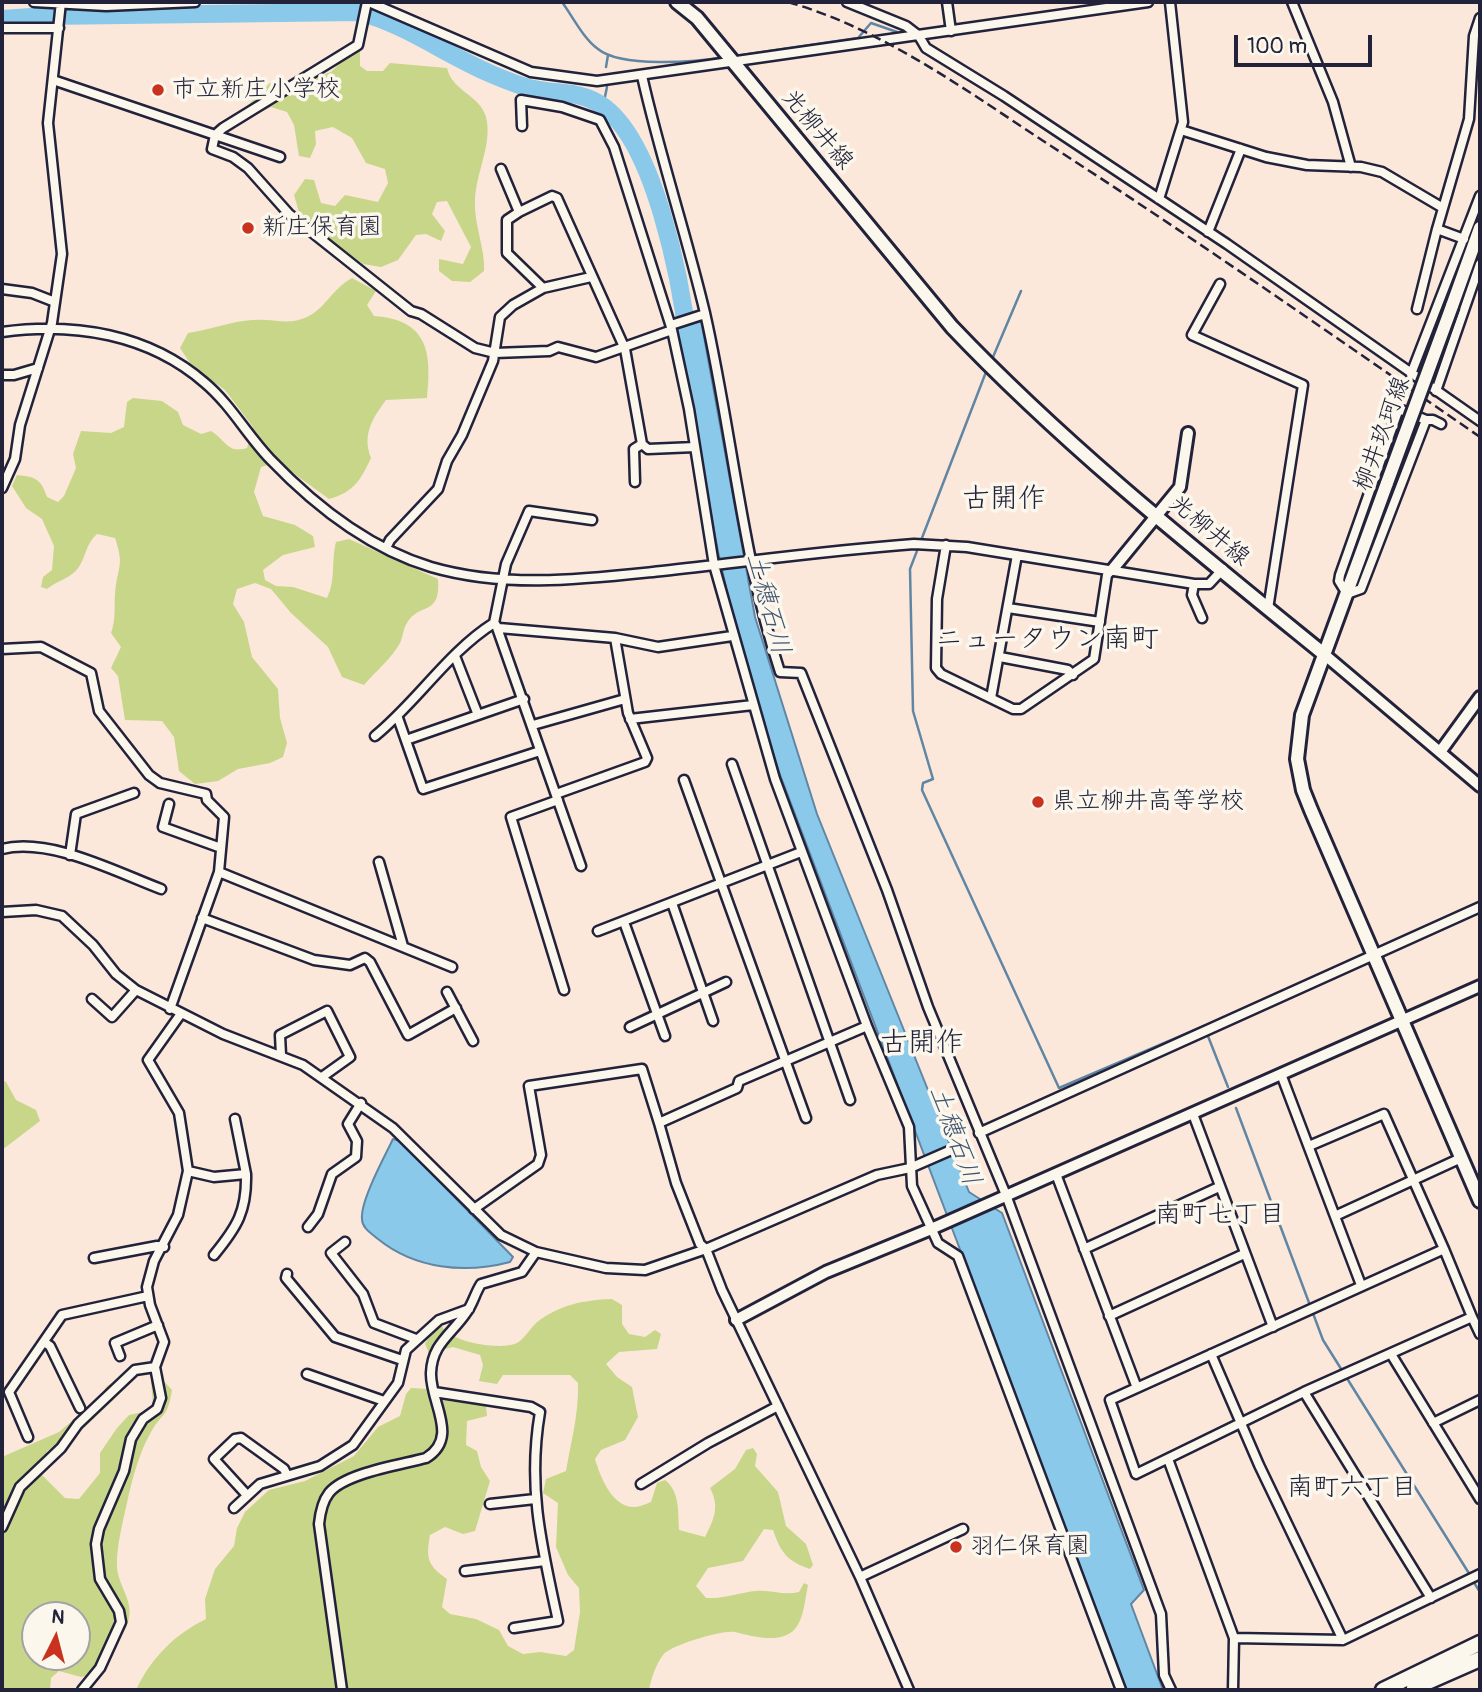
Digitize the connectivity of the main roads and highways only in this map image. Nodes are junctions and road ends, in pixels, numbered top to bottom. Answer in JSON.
{"nodes":[{"id":1,"x":677,"y":2,"type":"edge"},
{"id":2,"x":1480,"y":228,"type":"edge"},
{"id":3,"x":1325,"y":654,"type":"junction"},
{"id":4,"x":1480,"y":1201,"type":"edge"},
{"id":5,"x":1480,"y":1643,"type":"edge"},
{"id":6,"x":1480,"y":1658,"type":"edge"},
{"id":7,"x":1383,"y":1690,"type":"edge"},
{"id":8,"x":1408,"y":1690,"type":"edge"}],
"edges":[{"from":1,"to":3,"type":"main road","name":"光柳井線"},
{"from":2,"to":3,"type":"main road","name":"柳井玖珂線","bridge":true},
{"from":3,"to":4,"type":"main road"},
{"from":5,"to":7,"type":"highway"},
{"from":6,"to":8,"type":"highway"}]}
